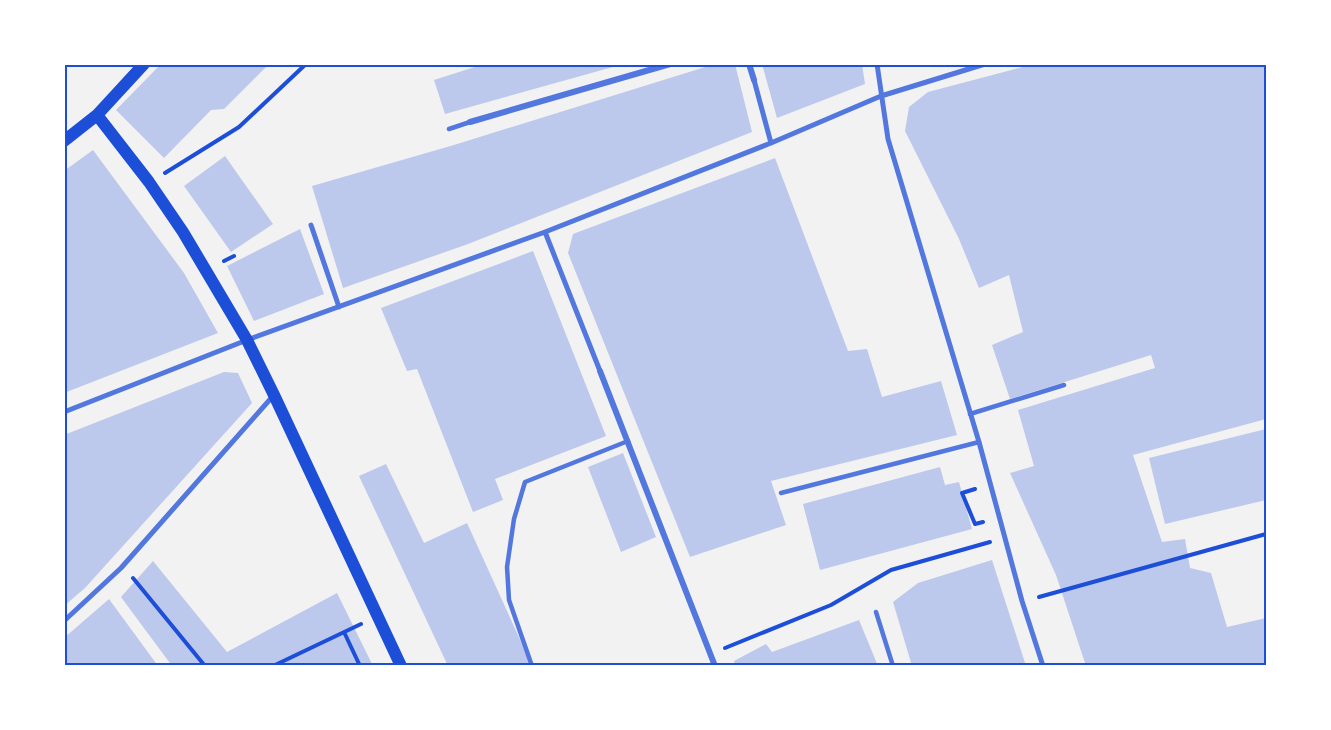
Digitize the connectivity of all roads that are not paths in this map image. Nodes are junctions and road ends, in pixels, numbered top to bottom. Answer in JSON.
{"nodes":[{"id":1,"x":144,"y":64,"type":"edge"},
{"id":2,"x":670,"y":64,"type":"edge"},
{"id":3,"x":749,"y":64,"type":"edge"},
{"id":4,"x":877,"y":64,"type":"edge"},
{"id":5,"x":985,"y":64,"type":"edge"},
{"id":6,"x":754,"y":81,"type":"joint"},
{"id":7,"x":881,"y":96,"type":"junction"},
{"id":8,"x":97,"y":115,"type":"junction"},
{"id":9,"x":470,"y":122,"type":"joint"},
{"id":10,"x":449,"y":129,"type":"dead end"},
{"id":11,"x":64,"y":141,"type":"edge"},
{"id":12,"x":771,"y":143,"type":"junction"},
{"id":13,"x":312,"y":225,"type":"dead end"},
{"id":14,"x":545,"y":232,"type":"junction"},
{"id":15,"x":339,"y":307,"type":"junction"},
{"id":16,"x":247,"y":340,"type":"junction"},
{"id":17,"x":600,"y":371,"type":"joint"},
{"id":18,"x":1064,"y":385,"type":"dead end"},
{"id":19,"x":274,"y":395,"type":"junction"},
{"id":20,"x":64,"y":412,"type":"edge"},
{"id":21,"x":970,"y":414,"type":"junction"},
{"id":22,"x":627,"y":441,"type":"junction"},
{"id":23,"x":979,"y":442,"type":"junction"},
{"id":24,"x":781,"y":493,"type":"dead end"},
{"id":25,"x":876,"y":612,"type":"dead end"},
{"id":26,"x":64,"y":621,"type":"edge"},
{"id":27,"x":401,"y":666,"type":"edge"},
{"id":28,"x":532,"y":666,"type":"edge"},
{"id":29,"x":715,"y":666,"type":"edge"},
{"id":30,"x":892,"y":666,"type":"edge"},
{"id":31,"x":1043,"y":666,"type":"edge"}],
"edges":[{"from":1,"to":8,"type":"main road"},
{"from":2,"to":9,"type":"street"},
{"from":3,"to":6,"type":"street"},
{"from":4,"to":7,"type":"street"},
{"from":5,"to":7,"type":"street"},
{"from":6,"to":12,"type":"street"},
{"from":7,"to":12,"type":"street"},
{"from":7,"to":21,"type":"street"},
{"from":8,"to":11,"type":"main road"},
{"from":8,"to":16,"type":"main road"},
{"from":9,"to":10,"type":"lane"},
{"from":12,"to":14,"type":"street"},
{"from":13,"to":15,"type":"street"},
{"from":14,"to":15,"type":"street"},
{"from":14,"to":17,"type":"street"},
{"from":15,"to":16,"type":"street"},
{"from":16,"to":19,"type":"main road"},
{"from":16,"to":20,"type":"street"},
{"from":17,"to":22,"type":"street"},
{"from":18,"to":21,"type":"lane"},
{"from":19,"to":26,"type":"street"},
{"from":19,"to":27,"type":"main road"},
{"from":21,"to":23,"type":"street"},
{"from":22,"to":28,"type":"lane"},
{"from":22,"to":29,"type":"street"},
{"from":23,"to":24,"type":"lane"},
{"from":23,"to":31,"type":"street"},
{"from":25,"to":30,"type":"lane"}]}
